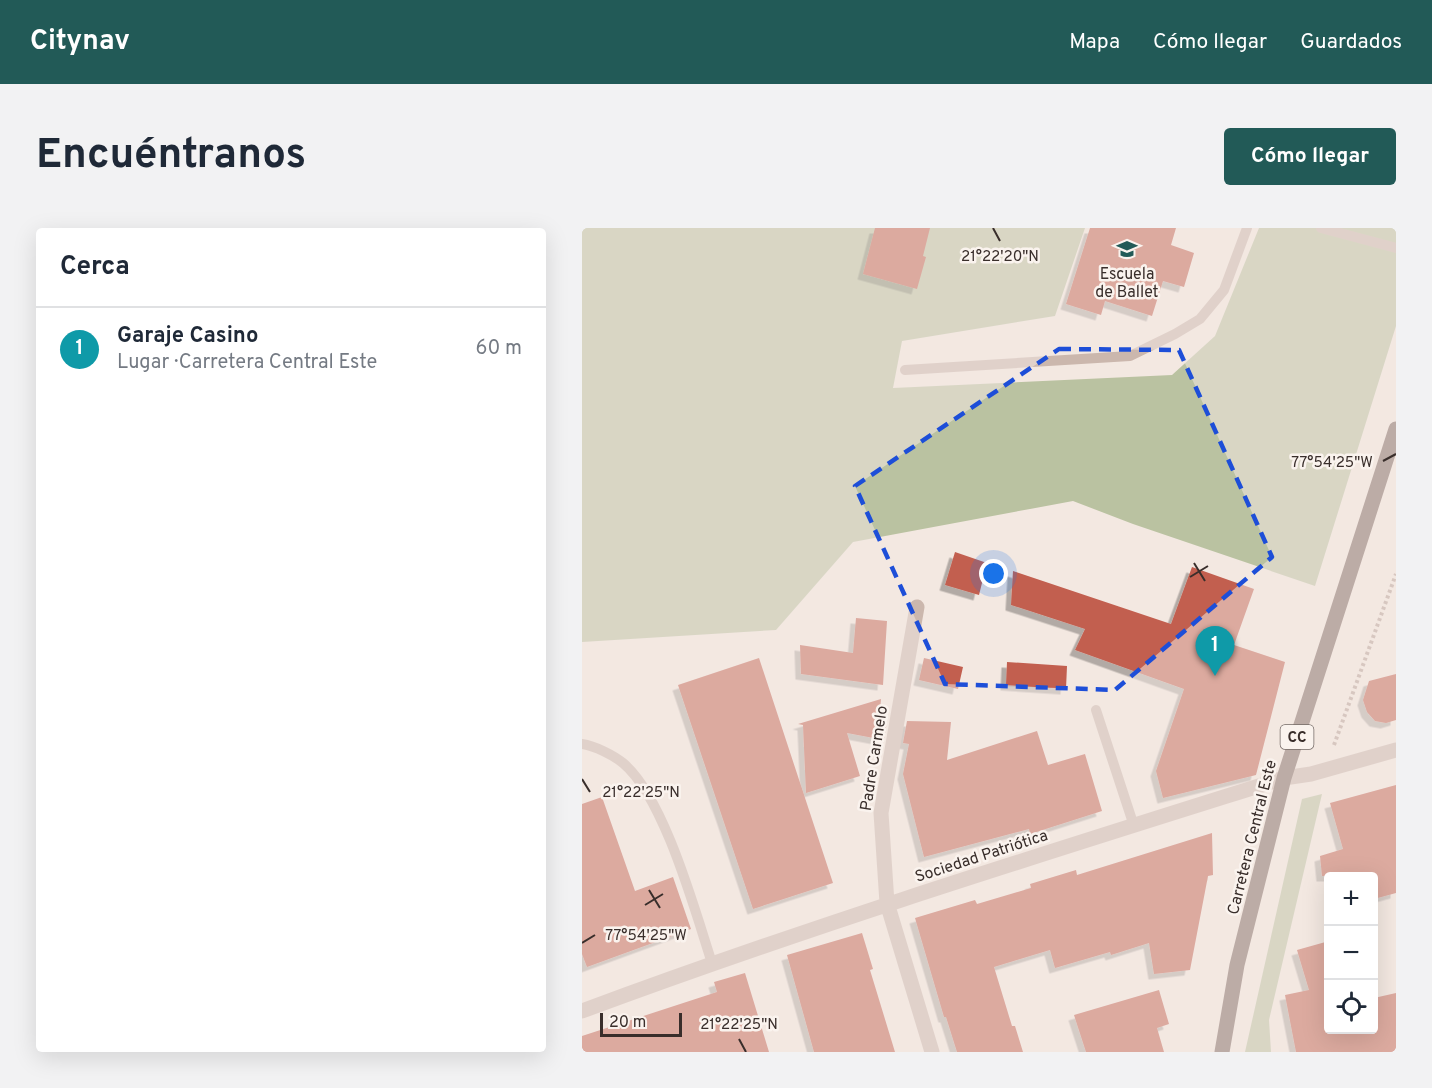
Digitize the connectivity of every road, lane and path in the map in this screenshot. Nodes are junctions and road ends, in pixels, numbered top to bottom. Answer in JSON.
{"nodes":[{"id":1,"x":1247,"y":228,"type":"edge"},
{"id":2,"x":1321,"y":228,"type":"edge"},
{"id":3,"x":1396,"y":248,"type":"edge"},
{"id":4,"x":905,"y":370,"type":"dead end"},
{"id":5,"x":1396,"y":429,"type":"edge"},
{"id":6,"x":1396,"y":574,"type":"edge"},
{"id":7,"x":917,"y":607,"type":"dead end"},
{"id":8,"x":1096,"y":710,"type":"dead end"},
{"id":9,"x":582,"y":744,"type":"edge"},
{"id":10,"x":1396,"y":750,"type":"edge"},
{"id":11,"x":1325,"y":770,"type":"junction"},
{"id":12,"x":1284,"y":778,"type":"junction"},
{"id":13,"x":1134,"y":826,"type":"junction"},
{"id":14,"x":887,"y":903,"type":"junction"},
{"id":15,"x":712,"y":963,"type":"junction"},
{"id":16,"x":582,"y":1011,"type":"edge"},
{"id":17,"x":932,"y":1052,"type":"edge"},
{"id":18,"x":1222,"y":1052,"type":"edge"}],
"edges":[{"from":1,"to":4,"type":"lane"},
{"from":2,"to":3,"type":"lane"},
{"from":5,"to":12,"type":"main road","name":"Carretera Central Este","number":"CC"},
{"from":6,"to":11,"type":"path"},
{"from":7,"to":14,"type":"street","name":"Padre Carmelo"},
{"from":8,"to":13,"type":"lane"},
{"from":9,"to":15,"type":"lane"},
{"from":10,"to":11,"type":"street","name":"Sociedad Patriótica"},
{"from":11,"to":12,"type":"street","name":"Sociedad Patriótica"},
{"from":12,"to":13,"type":"street","name":"Sociedad Patriótica"},
{"from":12,"to":18,"type":"main road","name":"Carretera Central Este","number":"CC"},
{"from":13,"to":14,"type":"street","name":"Sociedad Patriótica"},
{"from":14,"to":15,"type":"street","name":"Sociedad Patriótica"},
{"from":14,"to":17,"type":"street","name":"Padre Carmelo"},
{"from":15,"to":16,"type":"street","name":"Sociedad Patriótica"}]}
